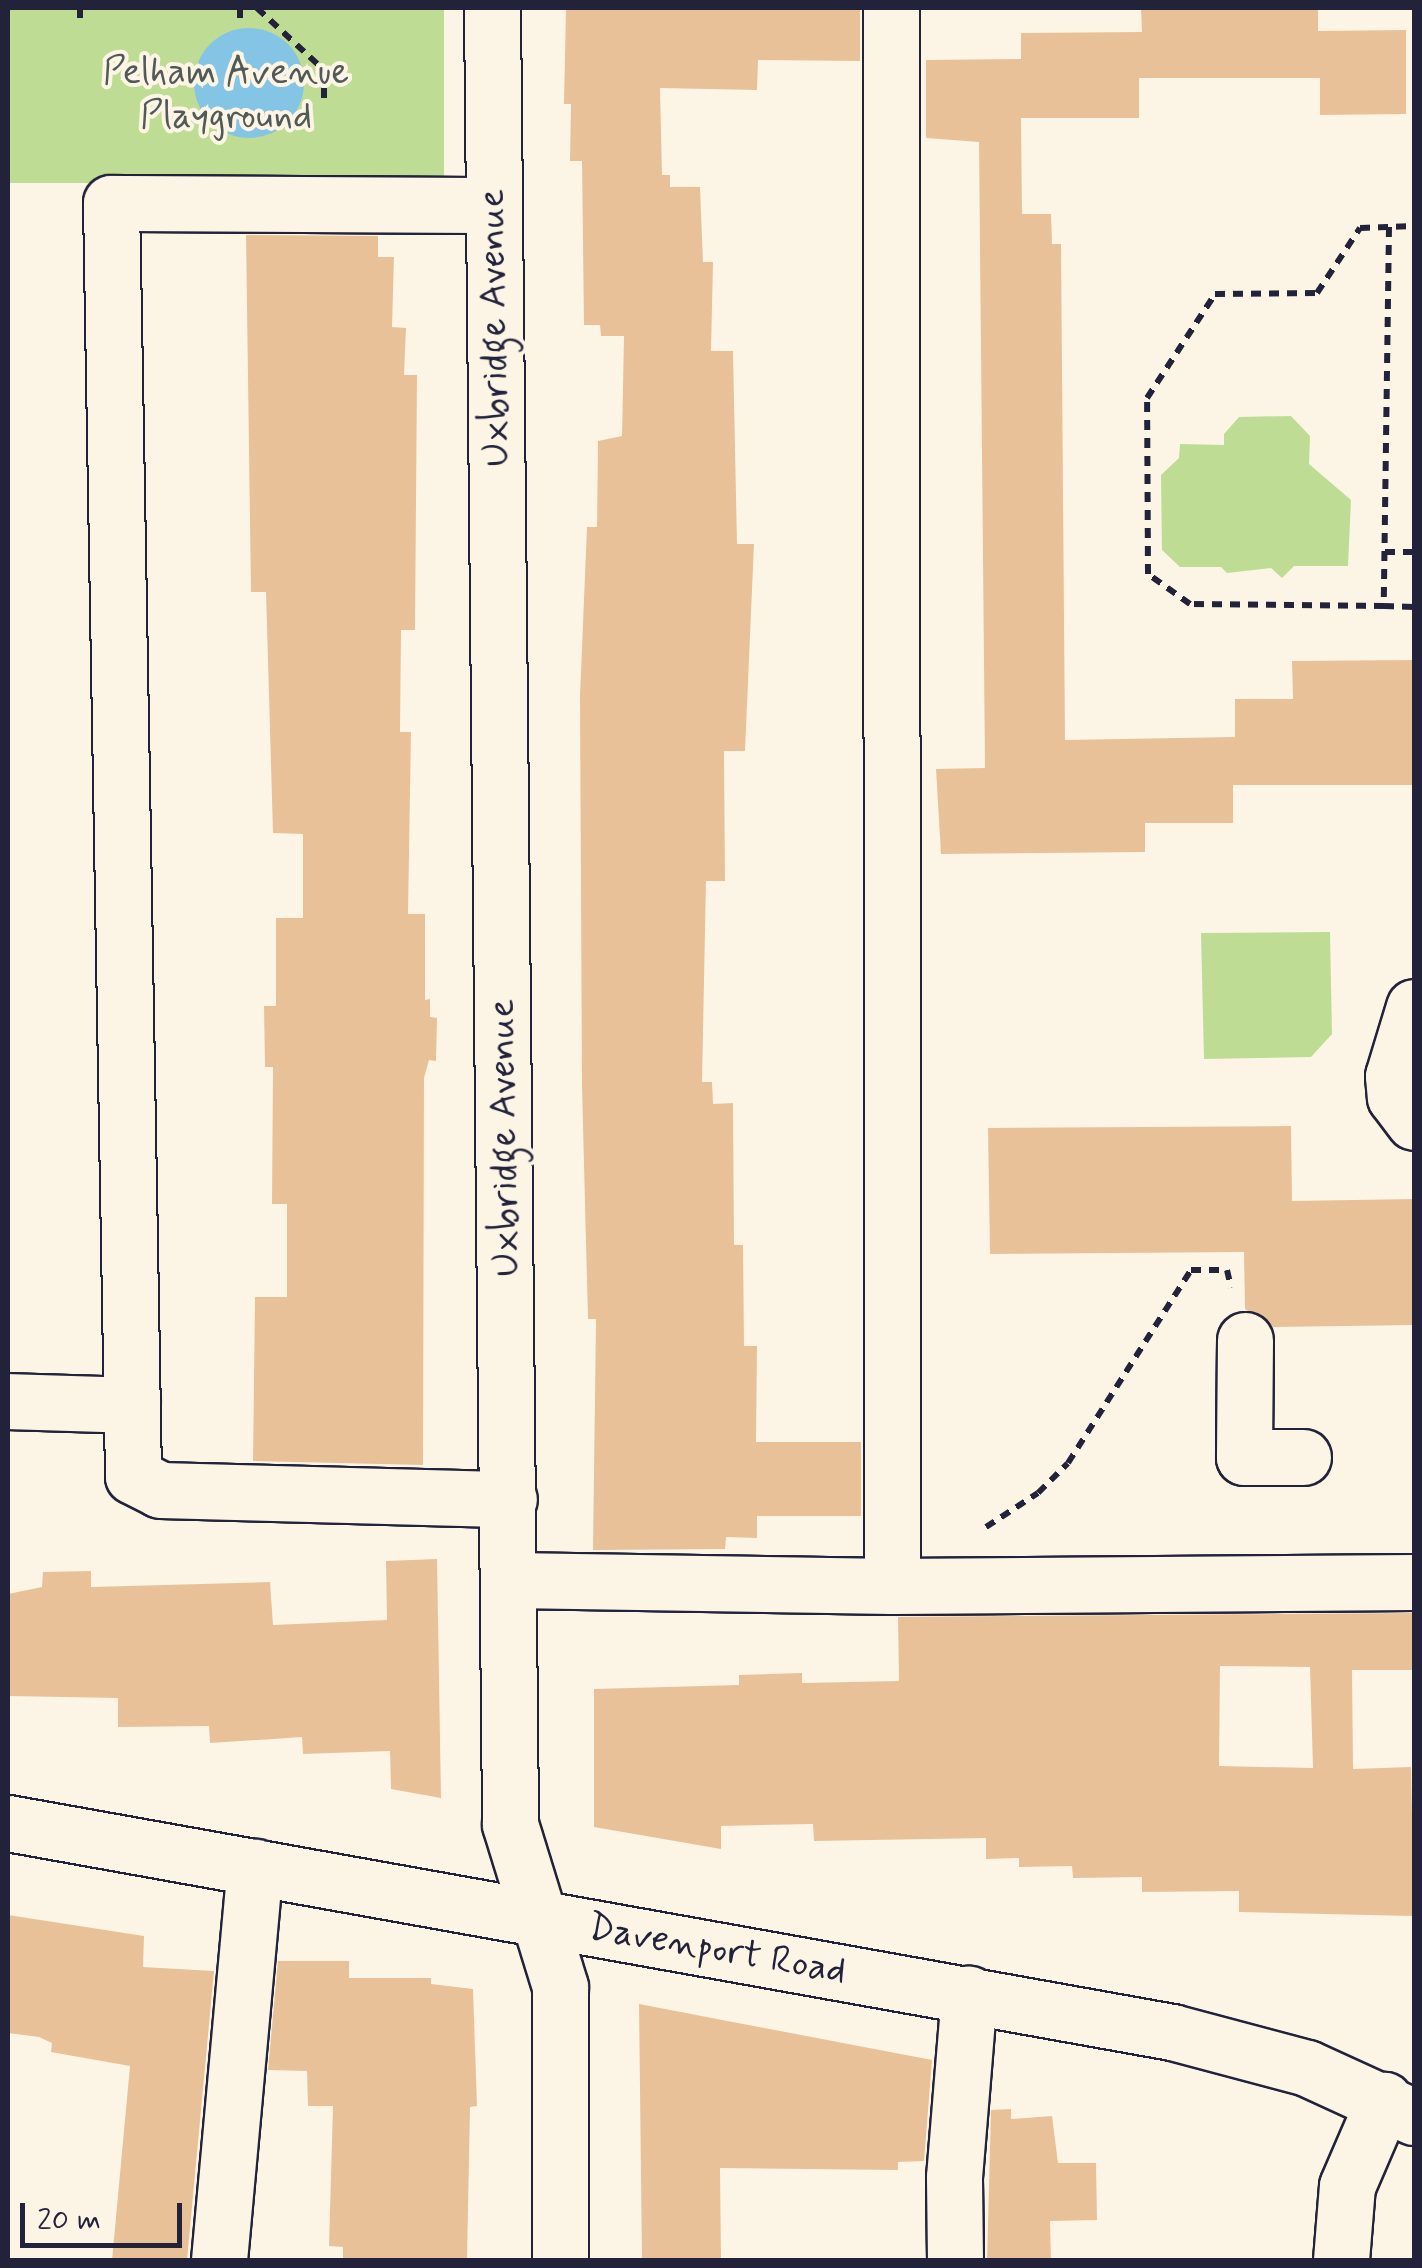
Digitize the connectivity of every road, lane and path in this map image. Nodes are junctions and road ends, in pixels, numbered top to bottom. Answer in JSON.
{"nodes":[{"id":1,"x":80,"y":8,"type":"edge"},
{"id":2,"x":240,"y":8,"type":"edge"},
{"id":3,"x":258,"y":8,"type":"edge"},
{"id":4,"x":492,"y":8,"type":"edge"},
{"id":5,"x":890,"y":8,"type":"edge"},
{"id":6,"x":240,"y":21,"type":"dead end"},
{"id":7,"x":80,"y":22,"type":"dead end"},
{"id":8,"x":324,"y":105,"type":"dead end"},
{"id":9,"x":493,"y":205,"type":"junction"},
{"id":10,"x":1414,"y":226,"type":"edge"},
{"id":11,"x":1389,"y":227,"type":"junction"},
{"id":12,"x":1386,"y":552,"type":"junction"},
{"id":13,"x":1414,"y":552,"type":"edge"},
{"id":14,"x":1384,"y":606,"type":"junction"},
{"id":15,"x":1414,"y":607,"type":"edge"},
{"id":16,"x":1414,"y":1008,"type":"edge"},
{"id":17,"x":1414,"y":1122,"type":"edge"},
{"id":18,"x":1244,"y":1340,"type":"joint"},
{"id":19,"x":8,"y":1401,"type":"edge"},
{"id":20,"x":132,"y":1405,"type":"junction"},
{"id":21,"x":1303,"y":1457,"type":"dead end"},
{"id":22,"x":509,"y":1498,"type":"junction"},
{"id":23,"x":980,"y":1530,"type":"dead end"},
{"id":24,"x":511,"y":1580,"type":"junction"},
{"id":25,"x":1414,"y":1582,"type":"edge"},
{"id":26,"x":892,"y":1586,"type":"junction"},
{"id":27,"x":8,"y":1823,"type":"edge"},
{"id":28,"x":255,"y":1867,"type":"junction"},
{"id":29,"x":542,"y":1919,"type":"junction"},
{"id":30,"x":969,"y":1994,"type":"junction"},
{"id":31,"x":1399,"y":2108,"type":"edge"},
{"id":32,"x":220,"y":2260,"type":"edge"},
{"id":33,"x":560,"y":2260,"type":"edge"},
{"id":34,"x":954,"y":2260,"type":"edge"},
{"id":35,"x":1340,"y":2260,"type":"edge"}],
"edges":[{"from":1,"to":7,"type":"path"},
{"from":2,"to":6,"type":"path"},
{"from":3,"to":8,"type":"path"},
{"from":4,"to":9,"type":"street","name":"Uxbridge Avenue"},
{"from":5,"to":26,"type":"street"},
{"from":9,"to":20,"type":"street"},
{"from":9,"to":22,"type":"street","name":"Uxbridge Avenue"},
{"from":10,"to":11,"type":"path"},
{"from":11,"to":12,"type":"path"},
{"from":11,"to":14,"type":"path"},
{"from":12,"to":13,"type":"path"},
{"from":12,"to":14,"type":"path"},
{"from":14,"to":15,"type":"path"},
{"from":16,"to":17,"type":"street"},
{"from":18,"to":21,"type":"street"},
{"from":18,"to":23,"type":"path"},
{"from":19,"to":20,"type":"street"},
{"from":20,"to":22,"type":"street"},
{"from":22,"to":24,"type":"street","name":"Uxbridge Avenue"},
{"from":24,"to":26,"type":"street"},
{"from":24,"to":29,"type":"street","name":"Uxbridge Avenue"},
{"from":25,"to":26,"type":"street"},
{"from":27,"to":28,"type":"street","name":"Davenport Road"},
{"from":28,"to":29,"type":"street","name":"Davenport Road"},
{"from":28,"to":32,"type":"street"},
{"from":29,"to":30,"type":"street","name":"Davenport Road"},
{"from":29,"to":33,"type":"street","name":"Uxbridge Avenue"},
{"from":30,"to":31,"type":"street","name":"Davenport Road"},
{"from":30,"to":34,"type":"street"},
{"from":31,"to":35,"type":"street"}]}
